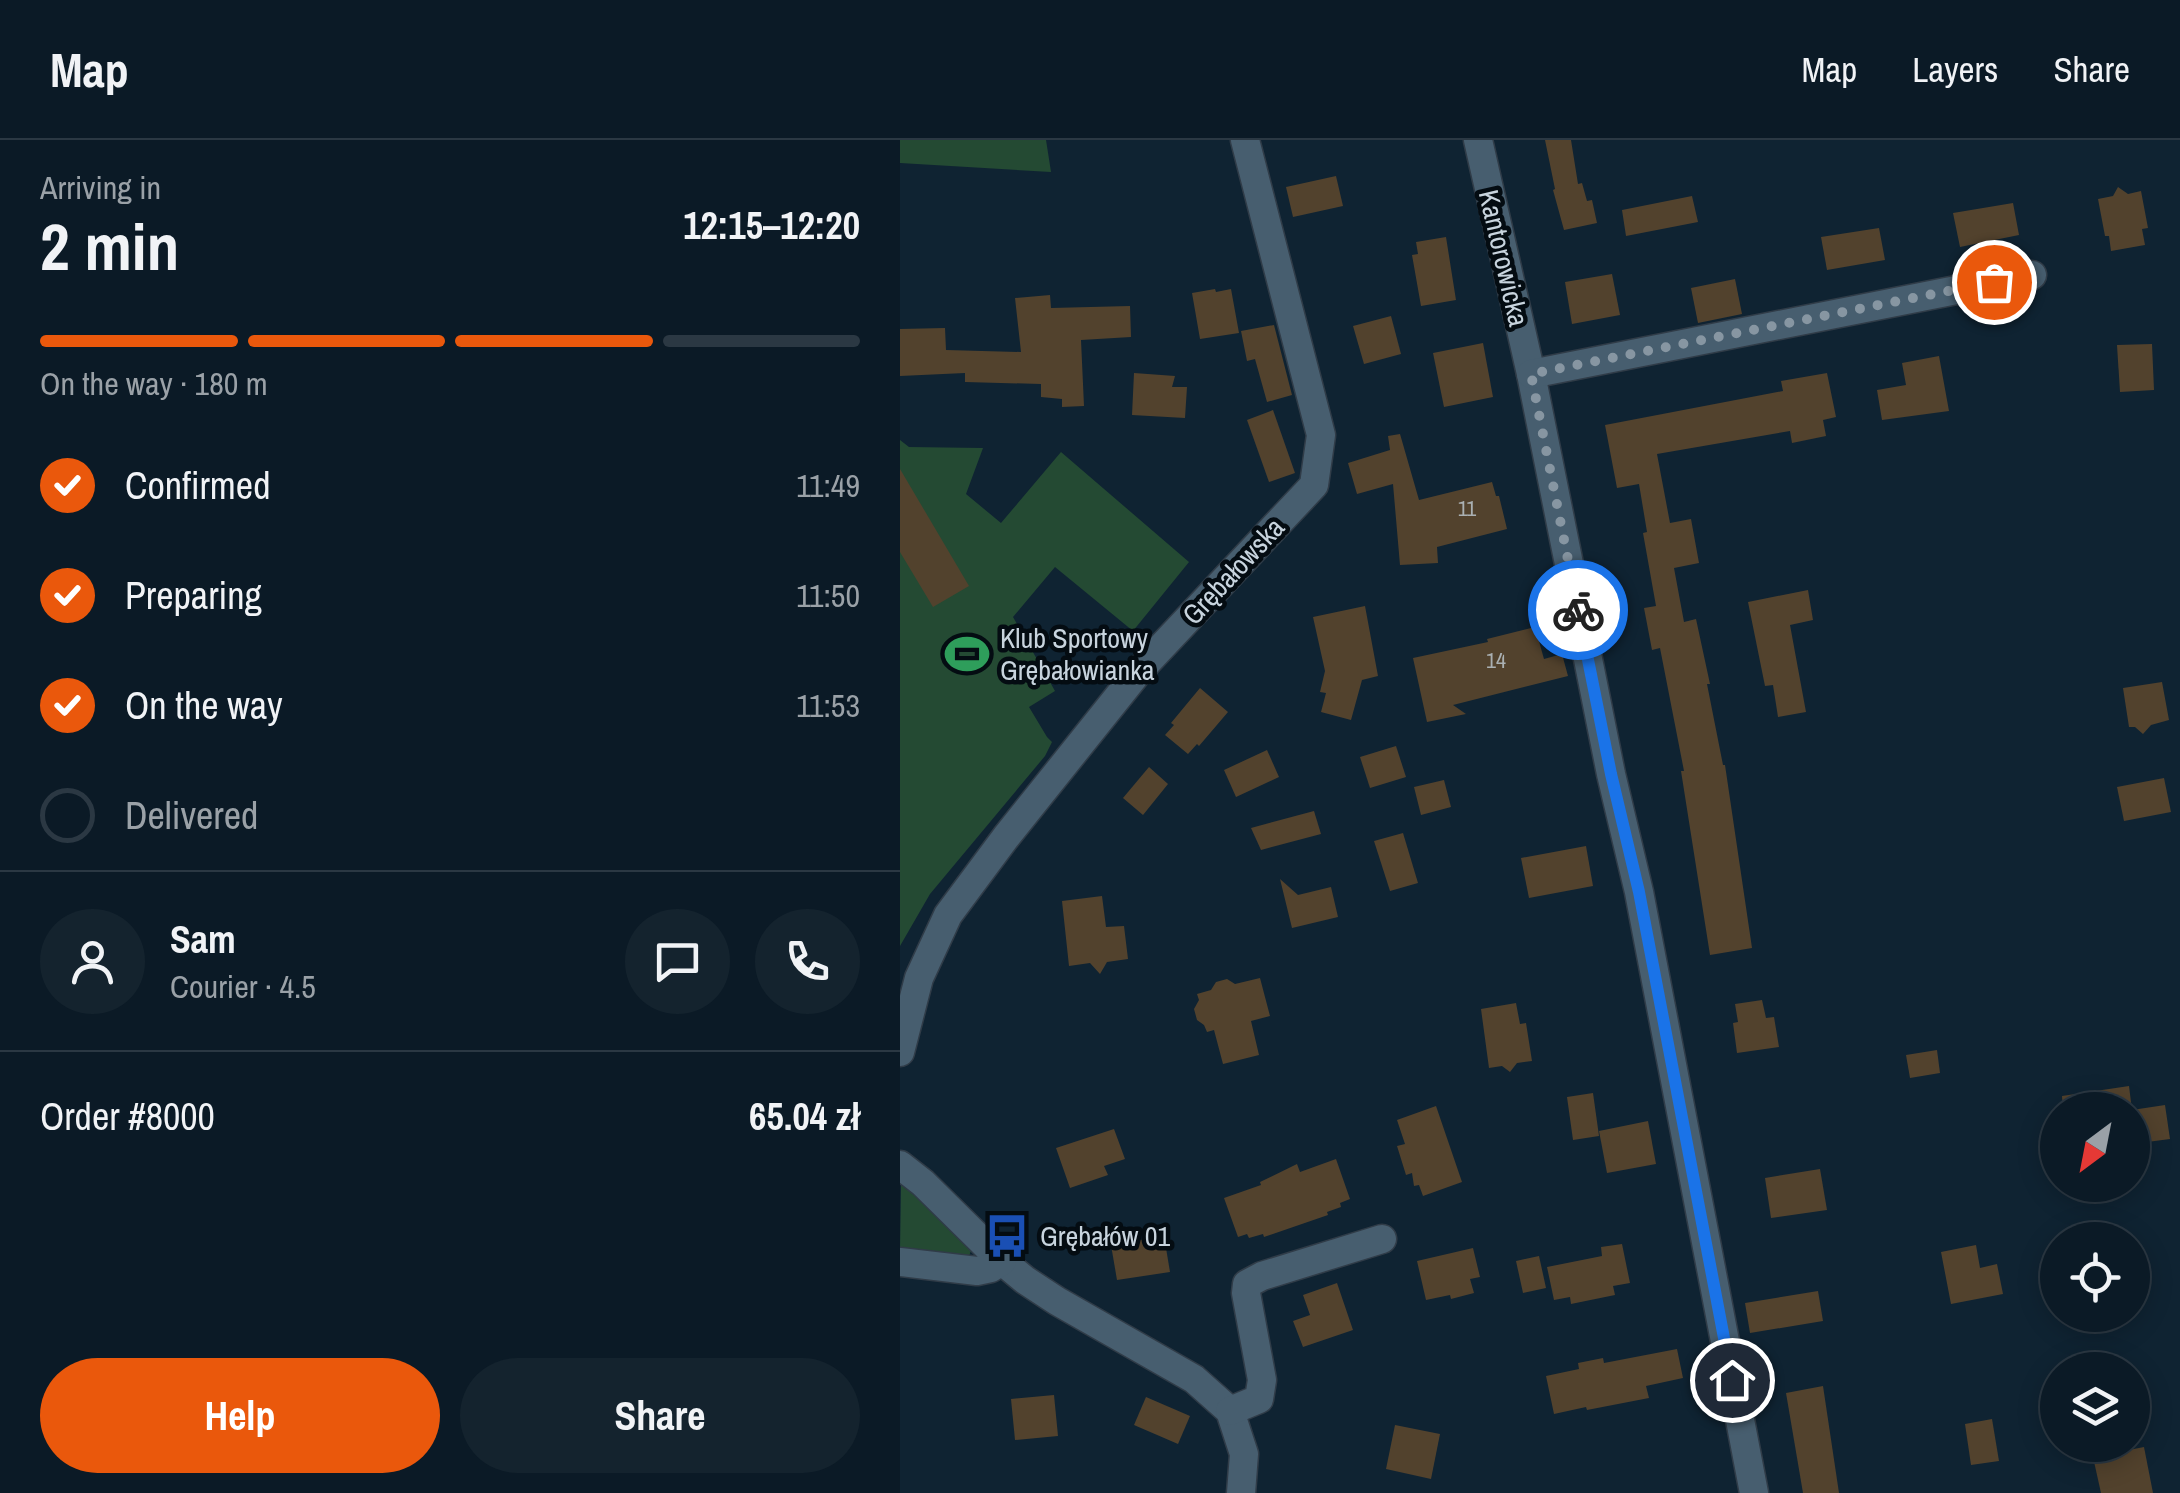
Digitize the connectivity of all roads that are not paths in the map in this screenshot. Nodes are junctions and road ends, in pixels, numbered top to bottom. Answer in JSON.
{"nodes":[{"id":1,"x":1245,"y":140,"type":"edge"},
{"id":2,"x":1478,"y":140,"type":"edge"},
{"id":3,"x":2032,"y":274,"type":"dead end"},
{"id":4,"x":1531,"y":374,"type":"junction"},
{"id":5,"x":900,"y":1052,"type":"edge"},
{"id":6,"x":900,"y":1166,"type":"edge"},
{"id":7,"x":1382,"y":1239,"type":"dead end"},
{"id":8,"x":1002,"y":1261,"type":"junction"},
{"id":9,"x":900,"y":1262,"type":"edge"},
{"id":10,"x":1230,"y":1411,"type":"junction"},
{"id":11,"x":1241,"y":1493,"type":"edge"},
{"id":12,"x":1754,"y":1493,"type":"edge"}],
"edges":[{"from":1,"to":5,"type":"street","name":"Grębałowska"},
{"from":2,"to":4,"type":"street","name":"Kantorowicka"},
{"from":3,"to":4,"type":"street"},
{"from":4,"to":12,"type":"street","name":"Kantorowicka"},
{"from":6,"to":8,"type":"street"},
{"from":7,"to":10,"type":"street"},
{"from":8,"to":9,"type":"street"},
{"from":8,"to":10,"type":"street"},
{"from":10,"to":11,"type":"street"}]}
